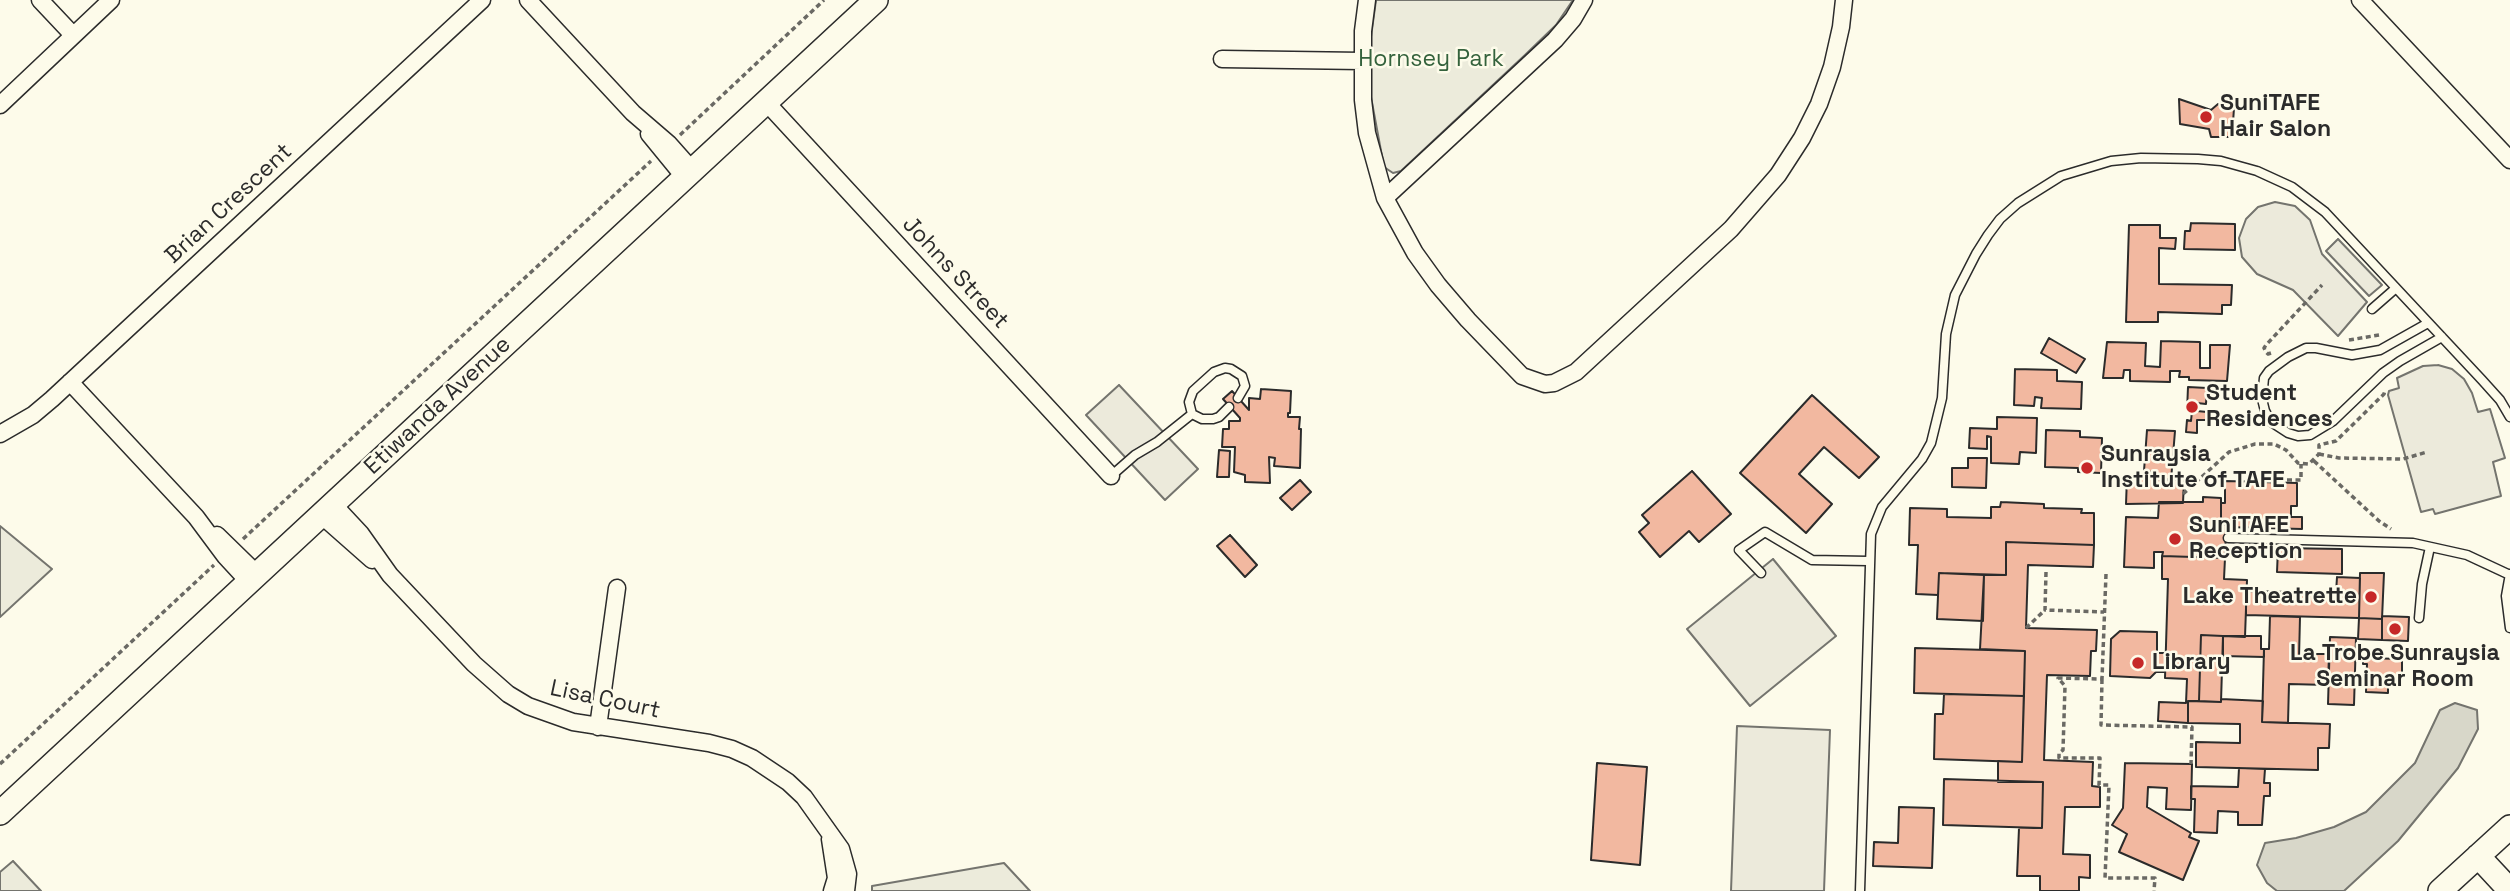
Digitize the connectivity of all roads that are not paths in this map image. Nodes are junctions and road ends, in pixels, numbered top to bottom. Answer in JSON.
{"nodes":[{"id":1,"x":40,"y":0,"type":"edge"},
{"id":2,"x":111,"y":0,"type":"edge"},
{"id":3,"x":482,"y":0,"type":"edge"},
{"id":4,"x":528,"y":0,"type":"edge"},
{"id":5,"x":876,"y":0,"type":"edge"},
{"id":6,"x":1367,"y":0,"type":"edge"},
{"id":7,"x":1584,"y":0,"type":"edge"},
{"id":8,"x":1844,"y":0,"type":"edge"},
{"id":9,"x":2360,"y":0,"type":"edge"},
{"id":10,"x":73,"y":35,"type":"junction"},
{"id":11,"x":1222,"y":59,"type":"dead end"},
{"id":12,"x":1362,"y":61,"type":"junction"},
{"id":13,"x":766,"y":102,"type":"junction"},
{"id":14,"x":0,"y":105,"type":"edge"},
{"id":15,"x":2510,"y":160,"type":"edge"},
{"id":16,"x":689,"y":174,"type":"junction"},
{"id":17,"x":1385,"y":198,"type":"junction"},
{"id":18,"x":2396,"y":288,"type":"junction"},
{"id":19,"x":2372,"y":309,"type":"dead end"},
{"id":20,"x":2428,"y":323,"type":"junction"},
{"id":21,"x":2442,"y":337,"type":"junction"},
{"id":22,"x":70,"y":382,"type":"junction"},
{"id":23,"x":1238,"y":398,"type":"dead end"},
{"id":24,"x":1229,"y":407,"type":"dead end"},
{"id":25,"x":1192,"y":414,"type":"junction"},
{"id":26,"x":2510,"y":417,"type":"edge"},
{"id":27,"x":0,"y":434,"type":"edge"},
{"id":28,"x":1111,"y":476,"type":"joint"},
{"id":29,"x":327,"y":510,"type":"junction"},
{"id":30,"x":2228,"y":538,"type":"dead end"},
{"id":31,"x":2430,"y":547,"type":"junction"},
{"id":32,"x":1868,"y":562,"type":"junction"},
{"id":33,"x":1760,"y":573,"type":"dead end"},
{"id":34,"x":2510,"y":574,"type":"edge"},
{"id":35,"x":253,"y":578,"type":"junction"},
{"id":36,"x":617,"y":588,"type":"dead end"},
{"id":37,"x":2418,"y":618,"type":"dead end"},
{"id":38,"x":2510,"y":628,"type":"edge"},
{"id":39,"x":598,"y":727,"type":"junction"},
{"id":40,"x":0,"y":813,"type":"edge"},
{"id":41,"x":2510,"y":827,"type":"edge"},
{"id":42,"x":829,"y":834,"type":"junction"},
{"id":43,"x":2477,"y":856,"type":"junction"},
{"id":44,"x":2505,"y":886,"type":"edge"},
{"id":45,"x":832,"y":891,"type":"edge"},
{"id":46,"x":846,"y":891,"type":"edge"},
{"id":47,"x":1860,"y":891,"type":"edge"},
{"id":48,"x":2440,"y":891,"type":"edge"}],
"edges":[{"from":1,"to":10,"type":"street"},
{"from":2,"to":10,"type":"street"},
{"from":3,"to":22,"type":"street","name":"Brian Crescent"},
{"from":4,"to":16,"type":"street"},
{"from":5,"to":13,"type":"street","name":"Etiwanda Avenue"},
{"from":6,"to":12,"type":"street"},
{"from":7,"to":17,"type":"street"},
{"from":8,"to":17,"type":"street"},
{"from":9,"to":15,"type":"street"},
{"from":10,"to":14,"type":"street"},
{"from":11,"to":12,"type":"street"},
{"from":12,"to":17,"type":"street"},
{"from":13,"to":16,"type":"street","name":"Etiwanda Avenue"},
{"from":13,"to":28,"type":"street","name":"Johns Street"},
{"from":16,"to":29,"type":"street","name":"Etiwanda Avenue"},
{"from":18,"to":19,"type":"lane"},
{"from":18,"to":20,"type":"lane"},
{"from":18,"to":32,"type":"lane"},
{"from":20,"to":21,"type":"lane"},
{"from":20,"to":21,"type":"lane"},
{"from":21,"to":26,"type":"lane"},
{"from":22,"to":27,"type":"street","name":"Brian Crescent"},
{"from":22,"to":35,"type":"street"},
{"from":23,"to":25,"type":"lane"},
{"from":24,"to":25,"type":"lane"},
{"from":25,"to":28,"type":"lane"},
{"from":29,"to":35,"type":"street","name":"Etiwanda Avenue"},
{"from":29,"to":39,"type":"street","name":"Lisa Court"},
{"from":30,"to":31,"type":"lane"},
{"from":31,"to":34,"type":"lane"},
{"from":31,"to":37,"type":"lane"},
{"from":32,"to":33,"type":"lane"},
{"from":32,"to":47,"type":"lane"},
{"from":34,"to":38,"type":"lane"},
{"from":35,"to":40,"type":"street","name":"Etiwanda Avenue"},
{"from":36,"to":39,"type":"street"},
{"from":39,"to":42,"type":"street","name":"Lisa Court"},
{"from":41,"to":43,"type":"street"},
{"from":42,"to":45,"type":"street","name":"Lisa Court"},
{"from":42,"to":46,"type":"street","name":"Lisa Court"},
{"from":43,"to":44,"type":"street"},
{"from":43,"to":48,"type":"street"}]}
